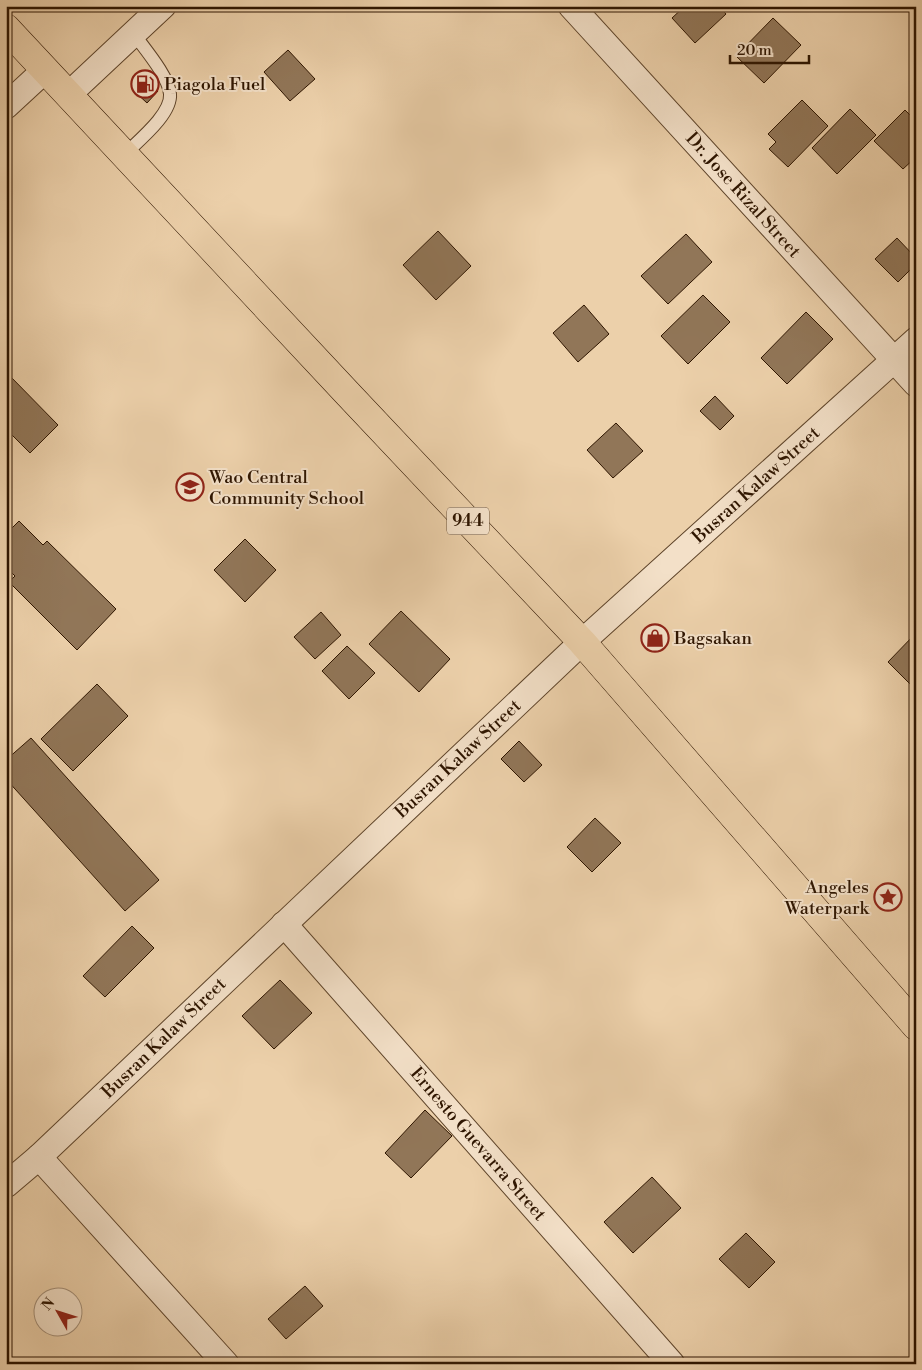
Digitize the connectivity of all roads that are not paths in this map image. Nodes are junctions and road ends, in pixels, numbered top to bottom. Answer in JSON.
{"nodes":[{"id":1,"x":163,"y":6,"type":"edge"},
{"id":2,"x":571,"y":6,"type":"edge"},
{"id":3,"x":6,"y":28,"type":"edge"},
{"id":4,"x":134,"y":34,"type":"junction"},
{"id":5,"x":45,"y":70,"type":"junction"},
{"id":6,"x":68,"y":95,"type":"junction"},
{"id":7,"x":6,"y":106,"type":"edge"},
{"id":8,"x":124,"y":155,"type":"junction"},
{"id":9,"x":916,"y":340,"type":"edge"},
{"id":10,"x":894,"y":360,"type":"junction"},
{"id":11,"x":916,"y":384,"type":"edge"},
{"id":12,"x":582,"y":642,"type":"junction"},
{"id":13,"x":284,"y":924,"type":"junction"},
{"id":14,"x":916,"y":1026,"type":"edge"},
{"id":15,"x":39,"y":1157,"type":"junction"},
{"id":16,"x":6,"y":1185,"type":"edge"},
{"id":17,"x":226,"y":1364,"type":"edge"},
{"id":18,"x":672,"y":1364,"type":"edge"}],
"edges":[{"from":1,"to":4,"type":"street"},
{"from":2,"to":10,"type":"street","name":"Dr. Jose Rizal Street"},
{"from":3,"to":5,"type":"main road","number":"944"},
{"from":4,"to":6,"type":"street"},
{"from":4,"to":8,"type":"lane"},
{"from":5,"to":6,"type":"main road","number":"944"},
{"from":5,"to":7,"type":"street"},
{"from":6,"to":8,"type":"main road","number":"944"},
{"from":8,"to":12,"type":"main road","number":"944"},
{"from":9,"to":10,"type":"street","name":"Busran Kalaw Street"},
{"from":10,"to":11,"type":"street","name":"Dr. Jose Rizal Street"},
{"from":10,"to":12,"type":"street","name":"Busran Kalaw Street"},
{"from":12,"to":13,"type":"street","name":"Busran Kalaw Street"},
{"from":12,"to":14,"type":"main road","number":"944"},
{"from":13,"to":15,"type":"street","name":"Busran Kalaw Street"},
{"from":13,"to":18,"type":"street","name":"Ernesto Guevarra Street"},
{"from":15,"to":16,"type":"street","name":"Busran Kalaw Street"},
{"from":15,"to":17,"type":"street"}]}
